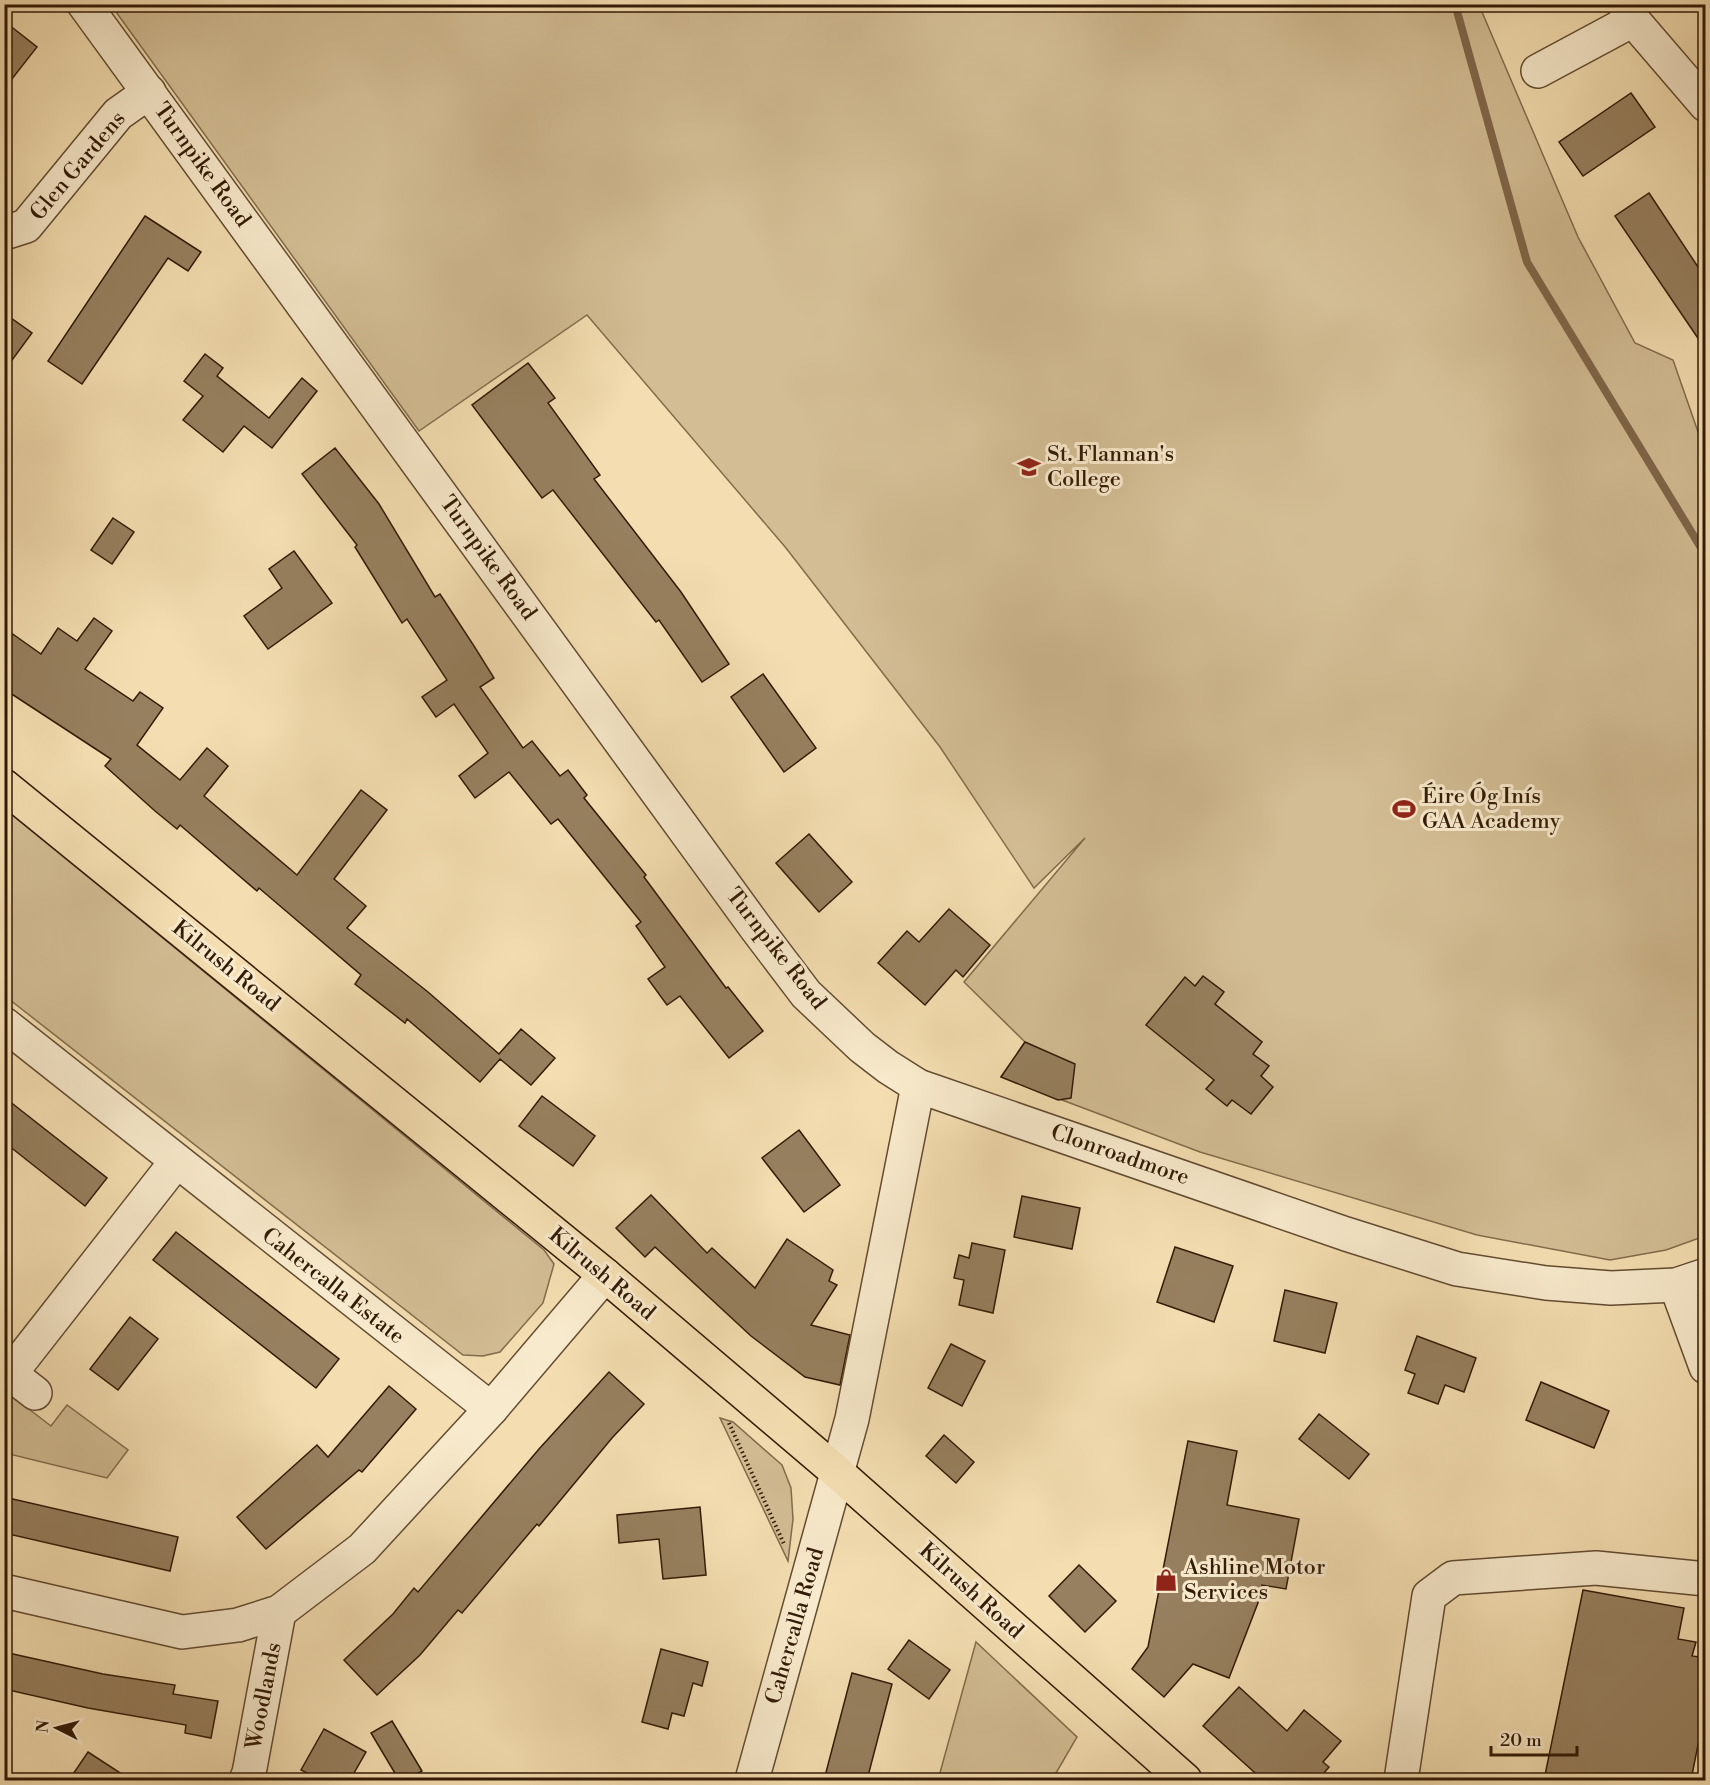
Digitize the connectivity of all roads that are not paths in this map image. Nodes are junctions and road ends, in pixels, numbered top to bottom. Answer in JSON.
{"nodes":[{"id":1,"x":84,"y":4,"type":"edge"},
{"id":2,"x":1628,"y":12,"type":"edge"},
{"id":3,"x":1538,"y":71,"type":"dead end"},
{"id":4,"x":149,"y":92,"type":"junction"},
{"id":5,"x":1706,"y":105,"type":"edge"},
{"id":6,"x":4,"y":233,"type":"edge"},
{"id":7,"x":4,"y":786,"type":"edge"},
{"id":8,"x":4,"y":1023,"type":"edge"},
{"id":9,"x":918,"y":1086,"type":"junction"},
{"id":10,"x":176,"y":1162,"type":"junction"},
{"id":11,"x":605,"y":1275,"type":"junction"},
{"id":12,"x":1691,"y":1280,"type":"edge"},
{"id":13,"x":1706,"y":1367,"type":"edge"},
{"id":14,"x":17,"y":1379,"type":"edge"},
{"id":15,"x":490,"y":1410,"type":"junction"},
{"id":16,"x":838,"y":1473,"type":"junction"},
{"id":17,"x":1706,"y":1579,"type":"edge"},
{"id":18,"x":4,"y":1591,"type":"edge"},
{"id":19,"x":279,"y":1612,"type":"junction"},
{"id":20,"x":246,"y":1780,"type":"edge"},
{"id":21,"x":752,"y":1780,"type":"edge"},
{"id":22,"x":1185,"y":1780,"type":"edge"},
{"id":23,"x":1401,"y":1780,"type":"edge"}],
"edges":[{"from":1,"to":4,"type":"street","name":"Turnpike Road"},
{"from":2,"to":3,"type":"street"},
{"from":2,"to":5,"type":"street"},
{"from":4,"to":6,"type":"street","name":"Glen Gardens"},
{"from":4,"to":9,"type":"street","name":"Turnpike Road"},
{"from":7,"to":11,"type":"main road","name":"Kilrush Road"},
{"from":8,"to":10,"type":"street","name":"Cahercalla Estate"},
{"from":9,"to":12,"type":"street","name":"Clonroadmore"},
{"from":9,"to":16,"type":"street"},
{"from":10,"to":14,"type":"street"},
{"from":10,"to":15,"type":"street","name":"Cahercalla Estate"},
{"from":11,"to":15,"type":"street"},
{"from":11,"to":16,"type":"main road","name":"Kilrush Road"},
{"from":12,"to":13,"type":"street"},
{"from":15,"to":19,"type":"street"},
{"from":16,"to":21,"type":"street","name":"Cahercalla Road"},
{"from":16,"to":22,"type":"main road","name":"Kilrush Road"},
{"from":17,"to":23,"type":"street"},
{"from":18,"to":19,"type":"street"},
{"from":19,"to":20,"type":"street","name":"Woodlands"}]}
